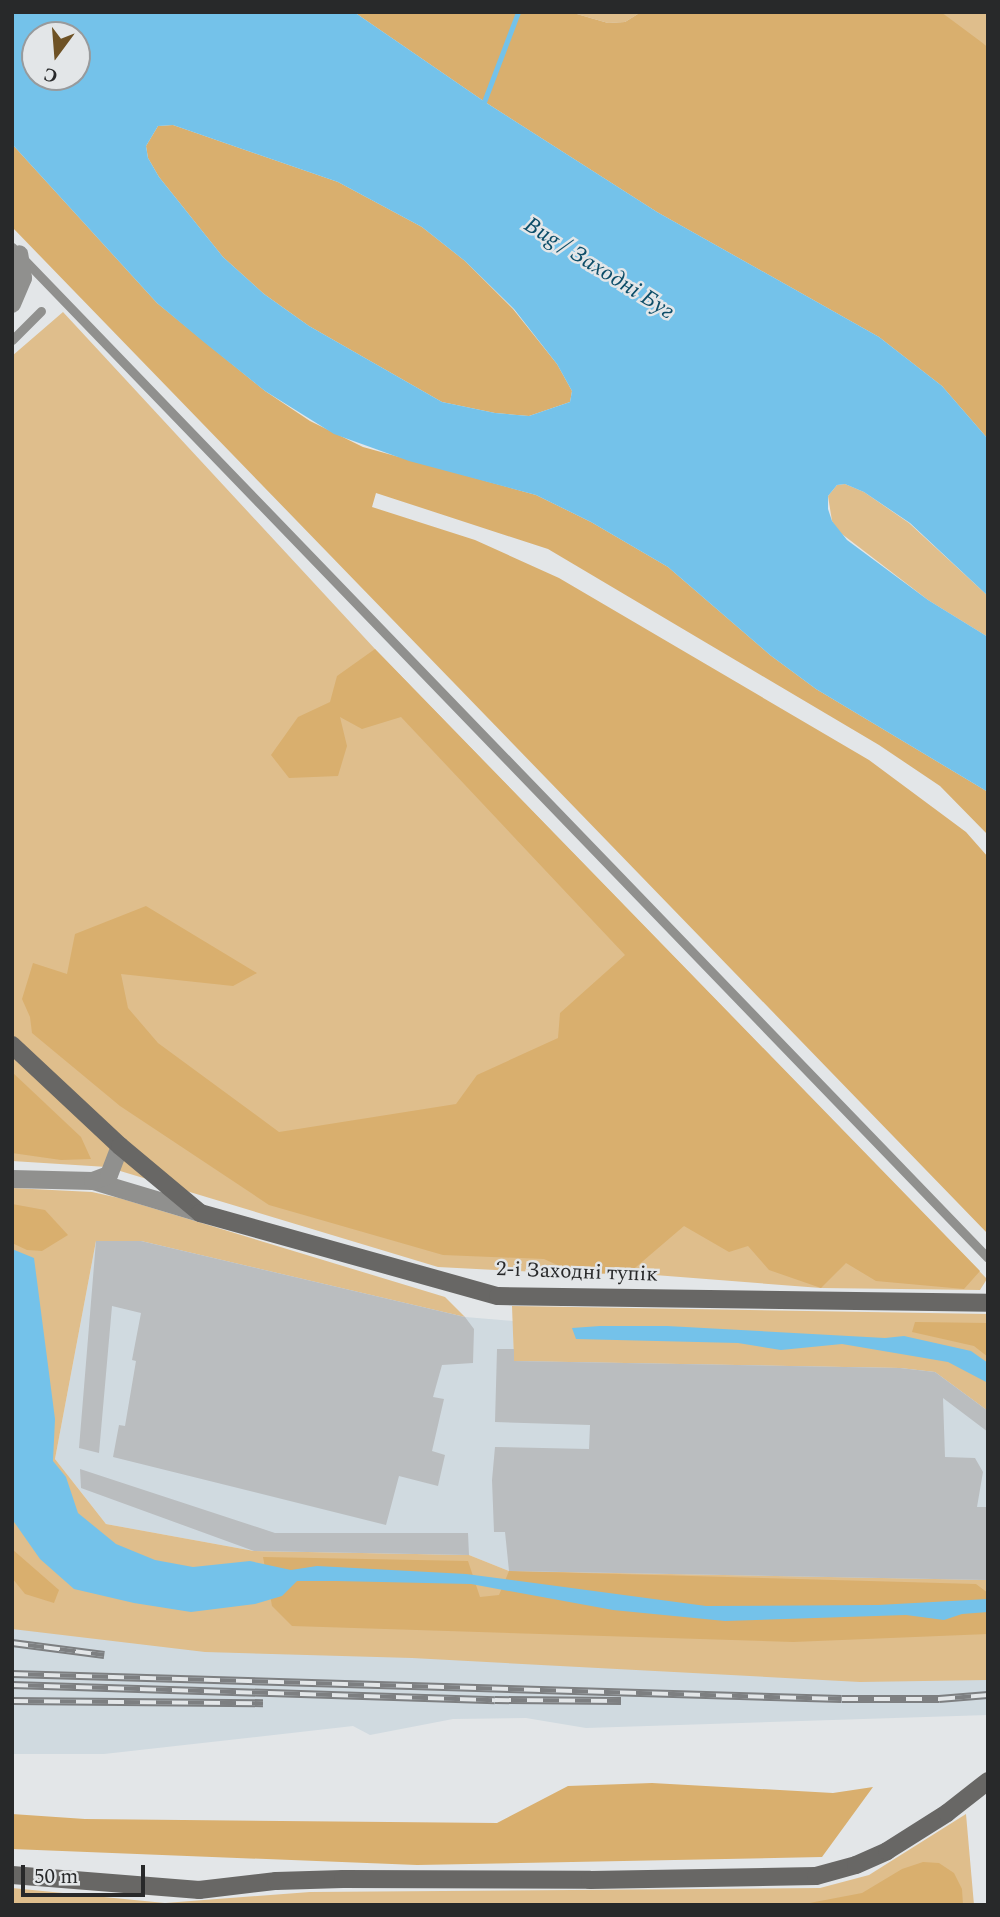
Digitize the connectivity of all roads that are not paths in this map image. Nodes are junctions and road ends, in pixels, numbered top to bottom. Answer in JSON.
{"nodes":[{"id":1,"x":15,"y":250,"type":"edge"},
{"id":2,"x":12,"y":304,"type":"edge"},
{"id":3,"x":41,"y":311,"type":"dead end"},
{"id":4,"x":12,"y":340,"type":"edge"},
{"id":5,"x":12,"y":1045,"type":"edge"},
{"id":6,"x":120,"y":1146,"type":"junction"},
{"id":7,"x":12,"y":1179,"type":"edge"},
{"id":8,"x":93,"y":1181,"type":"junction"},
{"id":9,"x":200,"y":1213,"type":"junction"},
{"id":10,"x":988,"y":1258,"type":"edge"},
{"id":11,"x":988,"y":1303,"type":"edge"},
{"id":12,"x":988,"y":1781,"type":"edge"},
{"id":13,"x":12,"y":1875,"type":"edge"}],
"edges":[{"from":1,"to":2,"type":"street"},
{"from":1,"to":10,"type":"lane"},
{"from":3,"to":4,"type":"lane"},
{"from":5,"to":6,"type":"main road"},
{"from":6,"to":8,"type":"street"},
{"from":6,"to":9,"type":"main road"},
{"from":7,"to":8,"type":"street","name":"2-і Заходні тупік"},
{"from":8,"to":9,"type":"street","name":"2-і Заходні тупік"},
{"from":9,"to":11,"type":"main road","name":"2-і Заходні тупік"},
{"from":12,"to":13,"type":"main road"}]}
